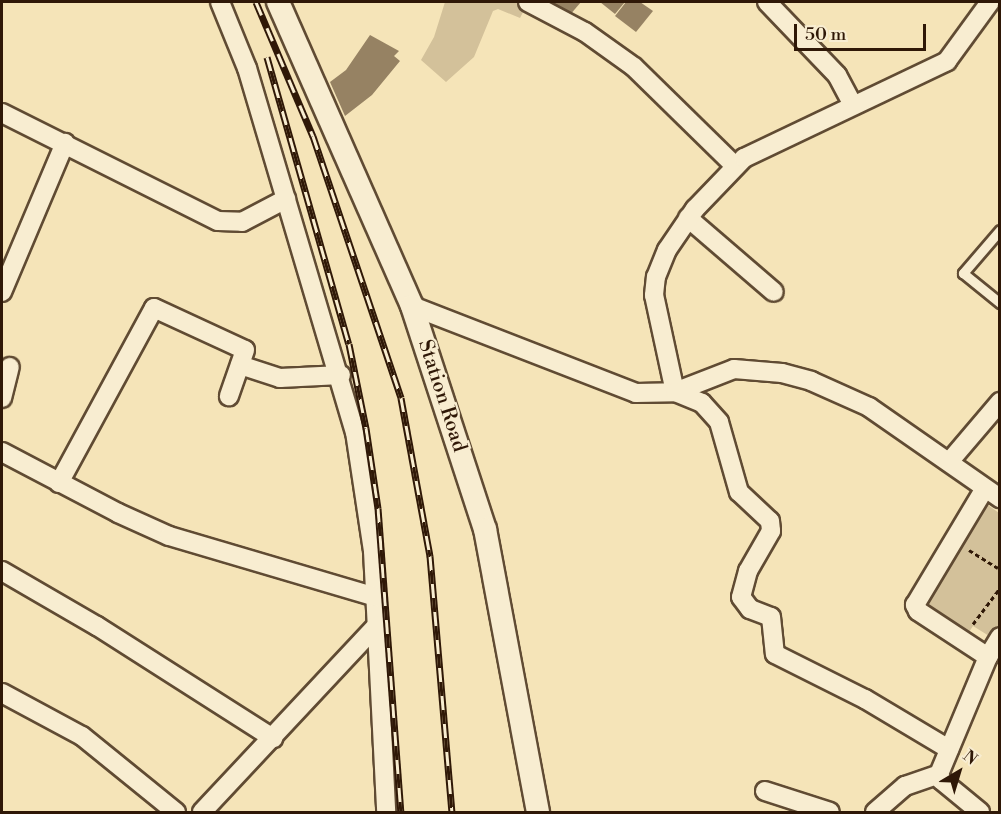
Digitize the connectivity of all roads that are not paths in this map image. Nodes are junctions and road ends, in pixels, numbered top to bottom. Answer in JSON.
{"nodes":[{"id":1,"x":220,"y":2,"type":"edge"},
{"id":2,"x":278,"y":2,"type":"edge"},
{"id":3,"x":528,"y":2,"type":"edge"},
{"id":4,"x":767,"y":2,"type":"edge"},
{"id":5,"x":990,"y":2,"type":"edge"},
{"id":6,"x":854,"y":105,"type":"junction"},
{"id":7,"x":2,"y":113,"type":"edge"},
{"id":8,"x":65,"y":143,"type":"junction"},
{"id":9,"x":734,"y":165,"type":"junction"},
{"id":10,"x":286,"y":199,"type":"junction"},
{"id":11,"x":688,"y":218,"type":"junction"},
{"id":12,"x":999,"y":230,"type":"edge"},
{"id":13,"x":2,"y":292,"type":"edge"},
{"id":14,"x":774,"y":292,"type":"dead end"},
{"id":15,"x":999,"y":303,"type":"edge"},
{"id":16,"x":412,"y":306,"type":"junction"},
{"id":17,"x":240,"y":365,"type":"junction"},
{"id":18,"x":10,"y":367,"type":"dead end"},
{"id":19,"x":341,"y":375,"type":"junction"},
{"id":20,"x":675,"y":392,"type":"junction"},
{"id":21,"x":229,"y":396,"type":"dead end"},
{"id":22,"x":2,"y":398,"type":"edge"},
{"id":23,"x":999,"y":402,"type":"edge"},
{"id":24,"x":2,"y":452,"type":"edge"},
{"id":25,"x":949,"y":462,"type":"junction"},
{"id":26,"x":59,"y":483,"type":"junction"},
{"id":27,"x":992,"y":493,"type":"edge"},
{"id":28,"x":2,"y":571,"type":"edge"},
{"id":29,"x":376,"y":597,"type":"junction"},
{"id":30,"x":376,"y":626,"type":"junction"},
{"id":31,"x":999,"y":637,"type":"edge"},
{"id":32,"x":988,"y":657,"type":"junction"},
{"id":33,"x":2,"y":693,"type":"edge"},
{"id":34,"x":273,"y":738,"type":"junction"},
{"id":35,"x":949,"y":749,"type":"junction"},
{"id":36,"x":939,"y":774,"type":"junction"},
{"id":37,"x":765,"y":791,"type":"dead end"},
{"id":38,"x":961,"y":807,"type":"edge"},
{"id":39,"x":176,"y":813,"type":"edge"},
{"id":40,"x":202,"y":813,"type":"edge"},
{"id":41,"x":386,"y":813,"type":"edge"},
{"id":42,"x":538,"y":813,"type":"edge"},
{"id":43,"x":830,"y":813,"type":"edge"},
{"id":44,"x":875,"y":813,"type":"edge"},
{"id":45,"x":980,"y":813,"type":"edge"}],
"edges":[{"from":1,"to":10,"type":"street"},
{"from":2,"to":16,"type":"street","name":"Station Road"},
{"from":3,"to":9,"type":"street"},
{"from":4,"to":6,"type":"street"},
{"from":5,"to":6,"type":"street"},
{"from":6,"to":9,"type":"street"},
{"from":7,"to":8,"type":"street"},
{"from":8,"to":10,"type":"street"},
{"from":8,"to":13,"type":"street"},
{"from":9,"to":11,"type":"street"},
{"from":10,"to":19,"type":"street"},
{"from":11,"to":14,"type":"street"},
{"from":11,"to":20,"type":"street"},
{"from":12,"to":15,"type":"lane"},
{"from":16,"to":20,"type":"street"},
{"from":16,"to":42,"type":"street","name":"Station Road"},
{"from":17,"to":19,"type":"street"},
{"from":17,"to":21,"type":"street"},
{"from":17,"to":26,"type":"street"},
{"from":18,"to":22,"type":"street"},
{"from":19,"to":29,"type":"street"},
{"from":20,"to":25,"type":"street"},
{"from":20,"to":35,"type":"street"},
{"from":23,"to":25,"type":"street"},
{"from":24,"to":26,"type":"street"},
{"from":25,"to":27,"type":"street"},
{"from":26,"to":29,"type":"street"},
{"from":27,"to":32,"type":"street"},
{"from":28,"to":34,"type":"street"},
{"from":29,"to":30,"type":"street"},
{"from":30,"to":34,"type":"street"},
{"from":30,"to":41,"type":"street"},
{"from":31,"to":32,"type":"street"},
{"from":32,"to":35,"type":"street"},
{"from":33,"to":39,"type":"street"},
{"from":34,"to":40,"type":"street"},
{"from":35,"to":36,"type":"street"},
{"from":36,"to":38,"type":"street"},
{"from":36,"to":44,"type":"street"},
{"from":37,"to":43,"type":"street"},
{"from":38,"to":45,"type":"street"}]}
